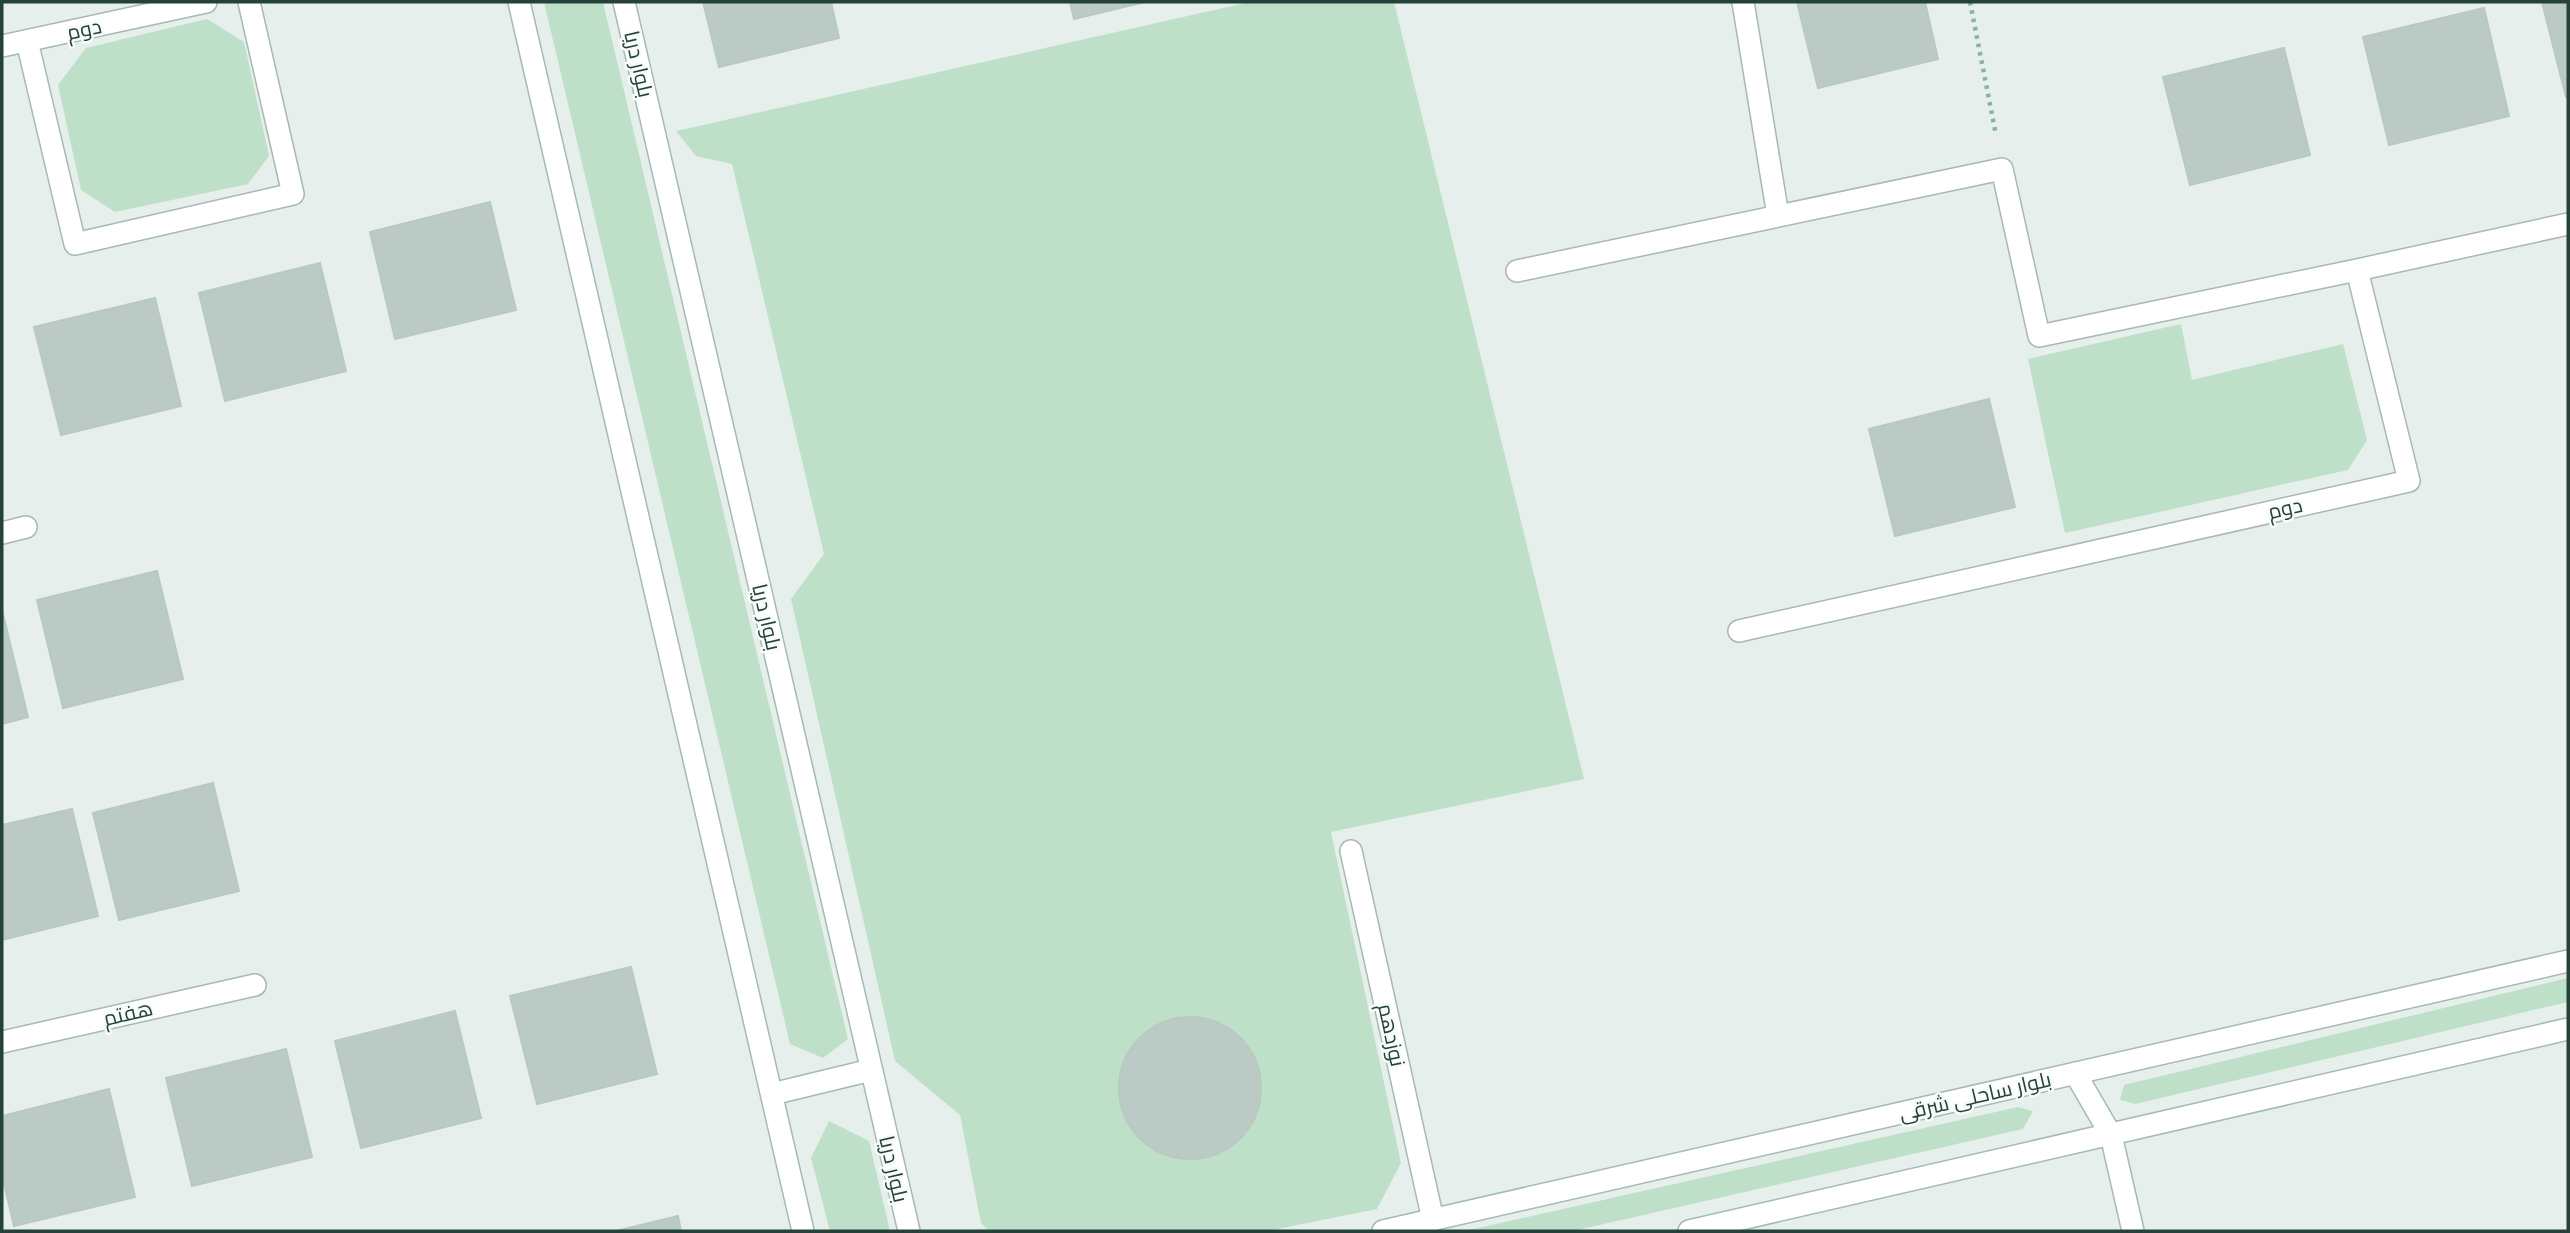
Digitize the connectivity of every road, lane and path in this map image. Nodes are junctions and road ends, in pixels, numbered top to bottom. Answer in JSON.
{"nodes":[{"id":1,"x":206,"y":2,"type":"edge"},
{"id":2,"x":250,"y":2,"type":"edge"},
{"id":3,"x":519,"y":2,"type":"edge"},
{"id":4,"x":625,"y":2,"type":"edge"},
{"id":5,"x":1743,"y":2,"type":"edge"},
{"id":6,"x":1970,"y":2,"type":"edge"},
{"id":7,"x":27,"y":41,"type":"junction"},
{"id":8,"x":2,"y":46,"type":"edge"},
{"id":9,"x":2002,"y":169,"type":"junction"},
{"id":10,"x":1778,"y":216,"type":"junction"},
{"id":11,"x":2568,"y":224,"type":"edge"},
{"id":12,"x":2357,"y":270,"type":"junction"},
{"id":13,"x":1517,"y":271,"type":"dead end"},
{"id":14,"x":26,"y":527,"type":"dead end"},
{"id":15,"x":2,"y":533,"type":"edge"},
{"id":16,"x":1739,"y":631,"type":"dead end"},
{"id":17,"x":1351,"y":851,"type":"dead end"},
{"id":18,"x":2568,"y":961,"type":"edge"},
{"id":19,"x":255,"y":985,"type":"dead end"},
{"id":20,"x":2568,"y":1029,"type":"edge"},
{"id":21,"x":2,"y":1042,"type":"edge"},
{"id":22,"x":871,"y":1070,"type":"junction"},
{"id":23,"x":2075,"y":1073,"type":"junction"},
{"id":24,"x":772,"y":1094,"type":"junction"},
{"id":25,"x":2111,"y":1135,"type":"junction"},
{"id":26,"x":1433,"y":1220,"type":"junction"},
{"id":27,"x":803,"y":1231,"type":"edge"},
{"id":28,"x":909,"y":1231,"type":"edge"},
{"id":29,"x":1382,"y":1231,"type":"edge"},
{"id":30,"x":1689,"y":1231,"type":"edge"},
{"id":31,"x":2133,"y":1231,"type":"edge"}],
"edges":[{"from":1,"to":7,"type":"street","name":"دوم"},
{"from":2,"to":7,"type":"street"},
{"from":3,"to":24,"type":"street"},
{"from":4,"to":22,"type":"street","name":"بلوار دریا"},
{"from":5,"to":10,"type":"street"},
{"from":6,"to":9,"type":"path"},
{"from":7,"to":8,"type":"street","name":"دوم"},
{"from":9,"to":10,"type":"street"},
{"from":9,"to":12,"type":"street"},
{"from":10,"to":13,"type":"street"},
{"from":11,"to":12,"type":"street"},
{"from":12,"to":16,"type":"street","name":"دوم"},
{"from":14,"to":15,"type":"street"},
{"from":17,"to":26,"type":"street","name":"نوزدهم"},
{"from":18,"to":23,"type":"street","name":"بلوار ساحلی شرقی"},
{"from":19,"to":21,"type":"street","name":"هفتم"},
{"from":20,"to":25,"type":"street"},
{"from":22,"to":24,"type":"street"},
{"from":22,"to":28,"type":"street","name":"بلوار دریا"},
{"from":23,"to":25,"type":"street"},
{"from":23,"to":26,"type":"street","name":"بلوار ساحلی شرقی"},
{"from":24,"to":27,"type":"street"},
{"from":25,"to":30,"type":"street"},
{"from":25,"to":31,"type":"street"},
{"from":26,"to":29,"type":"street","name":"بلوار ساحلی شرقی"}]}
